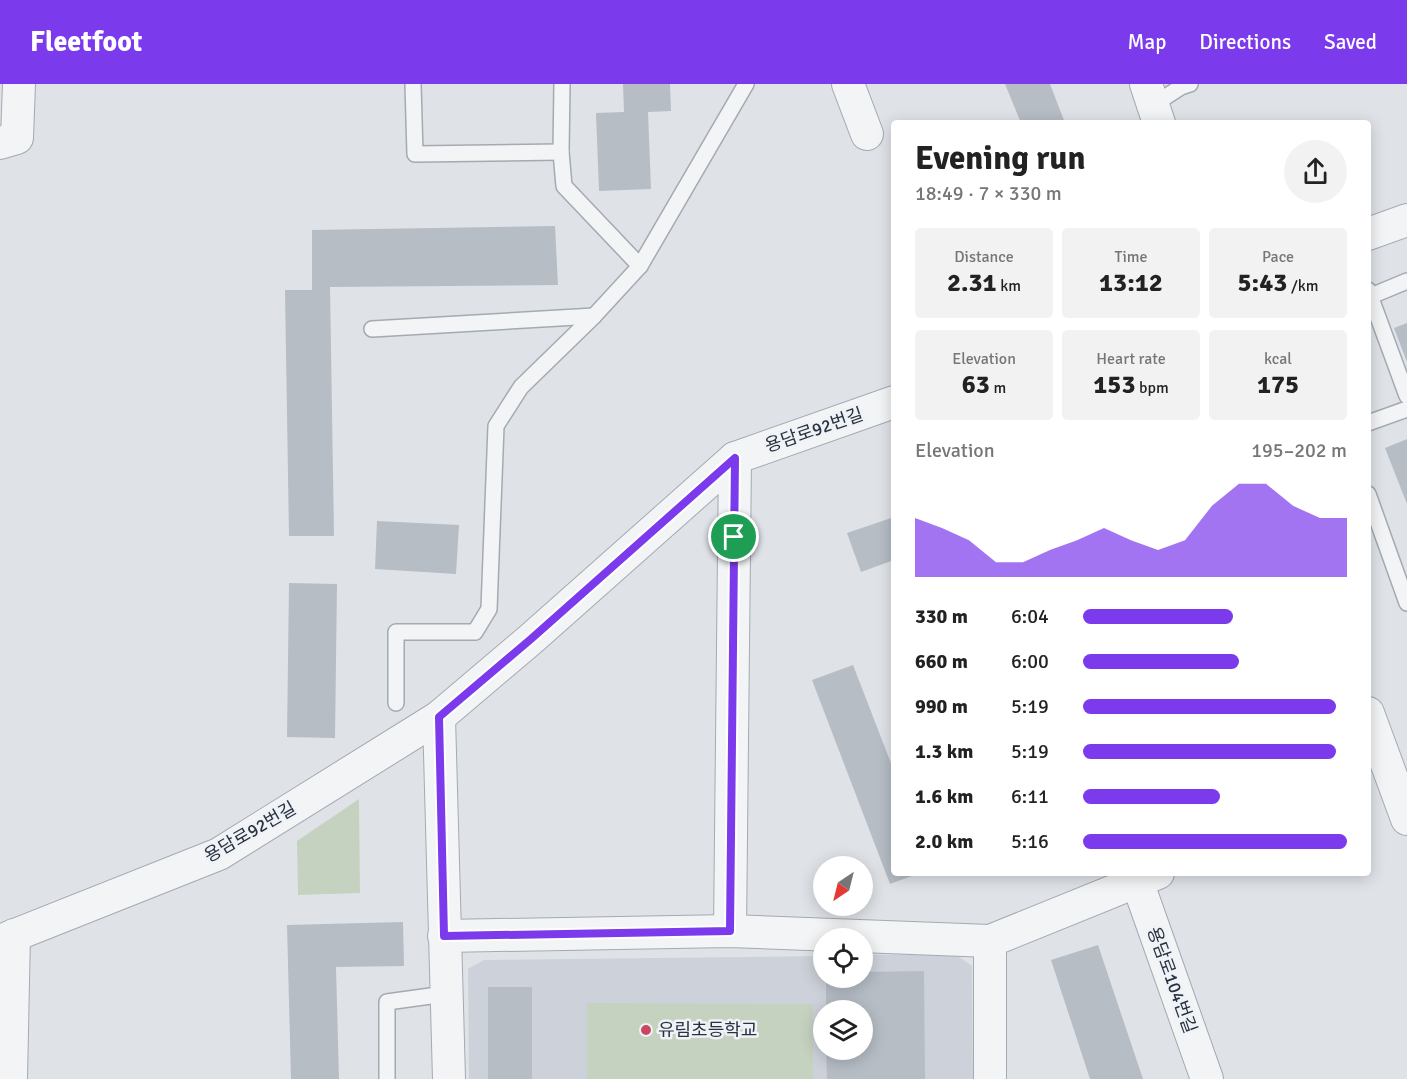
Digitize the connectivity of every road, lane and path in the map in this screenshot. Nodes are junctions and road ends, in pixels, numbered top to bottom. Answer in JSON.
{"nodes":[{"id":1,"x":19,"y":84,"type":"edge"},
{"id":2,"x":413,"y":84,"type":"edge"},
{"id":3,"x":562,"y":84,"type":"edge"},
{"id":4,"x":746,"y":84,"type":"edge"},
{"id":5,"x":848,"y":84,"type":"edge"},
{"id":6,"x":1190,"y":84,"type":"edge"},
{"id":7,"x":1153,"y":104,"type":"edge"},
{"id":8,"x":867,"y":134,"type":"dead end"},
{"id":9,"x":0,"y":143,"type":"edge"},
{"id":10,"x":561,"y":152,"type":"junction"},
{"id":11,"x":1407,"y":220,"type":"edge"},
{"id":12,"x":1371,"y":233,"type":"edge"},
{"id":13,"x":640,"y":266,"type":"junction"},
{"id":14,"x":1407,"y":281,"type":"edge"},
{"id":15,"x":1371,"y":292,"type":"edge"},
{"id":16,"x":1371,"y":298,"type":"edge"},
{"id":17,"x":594,"y":316,"type":"junction"},
{"id":18,"x":372,"y":329,"type":"dead end"},
{"id":19,"x":1407,"y":396,"type":"edge"},
{"id":20,"x":891,"y":403,"type":"edge"},
{"id":21,"x":1407,"y":409,"type":"edge"},
{"id":22,"x":1371,"y":422,"type":"edge"},
{"id":23,"x":735,"y":458,"type":"junction"},
{"id":24,"x":1371,"y":502,"type":"edge"},
{"id":25,"x":1407,"y":603,"type":"edge"},
{"id":26,"x":396,"y":703,"type":"dead end"},
{"id":27,"x":439,"y":717,"type":"junction"},
{"id":28,"x":1371,"y":722,"type":"edge"},
{"id":29,"x":1389,"y":783,"type":"edge"},
{"id":30,"x":1407,"y":819,"type":"edge"},
{"id":31,"x":1147,"y":877,"type":"edge"},
{"id":32,"x":730,"y":931,"type":"junction"},
{"id":33,"x":444,"y":936,"type":"junction"},
{"id":34,"x":7,"y":938,"type":"edge"},
{"id":35,"x":990,"y":941,"type":"junction"},
{"id":36,"x":446,"y":994,"type":"junction"},
{"id":37,"x":11,"y":1079,"type":"edge"},
{"id":38,"x":387,"y":1079,"type":"edge"},
{"id":39,"x":448,"y":1079,"type":"edge"},
{"id":40,"x":990,"y":1079,"type":"edge"},
{"id":41,"x":1207,"y":1079,"type":"edge"}],
"edges":[{"from":1,"to":9,"type":"street"},
{"from":2,"to":10,"type":"lane"},
{"from":3,"to":10,"type":"lane"},
{"from":4,"to":13,"type":"lane"},
{"from":5,"to":8,"type":"street"},
{"from":6,"to":7,"type":"lane"},
{"from":10,"to":13,"type":"lane"},
{"from":11,"to":12,"type":"street"},
{"from":13,"to":17,"type":"lane"},
{"from":14,"to":15,"type":"lane"},
{"from":16,"to":19,"type":"lane"},
{"from":17,"to":18,"type":"lane"},
{"from":17,"to":26,"type":"lane"},
{"from":20,"to":23,"type":"street","name":"용담로92번길"},
{"from":21,"to":22,"type":"lane"},
{"from":23,"to":27,"type":"street","name":"용담로92번길"},
{"from":23,"to":32,"type":"street"},
{"from":24,"to":25,"type":"lane"},
{"from":27,"to":33,"type":"street"},
{"from":27,"to":34,"type":"street","name":"용담로92번길"},
{"from":28,"to":29,"type":"street"},
{"from":29,"to":30,"type":"street"},
{"from":31,"to":35,"type":"street","name":"용담로104번길"},
{"from":31,"to":41,"type":"street","name":"용담로104번길"},
{"from":32,"to":33,"type":"street","name":"용담로104번길"},
{"from":32,"to":35,"type":"street","name":"용담로104번길"},
{"from":33,"to":36,"type":"street"},
{"from":34,"to":37,"type":"street","name":"용담로92번길"},
{"from":35,"to":40,"type":"street"},
{"from":36,"to":38,"type":"lane"},
{"from":36,"to":39,"type":"street"}]}
